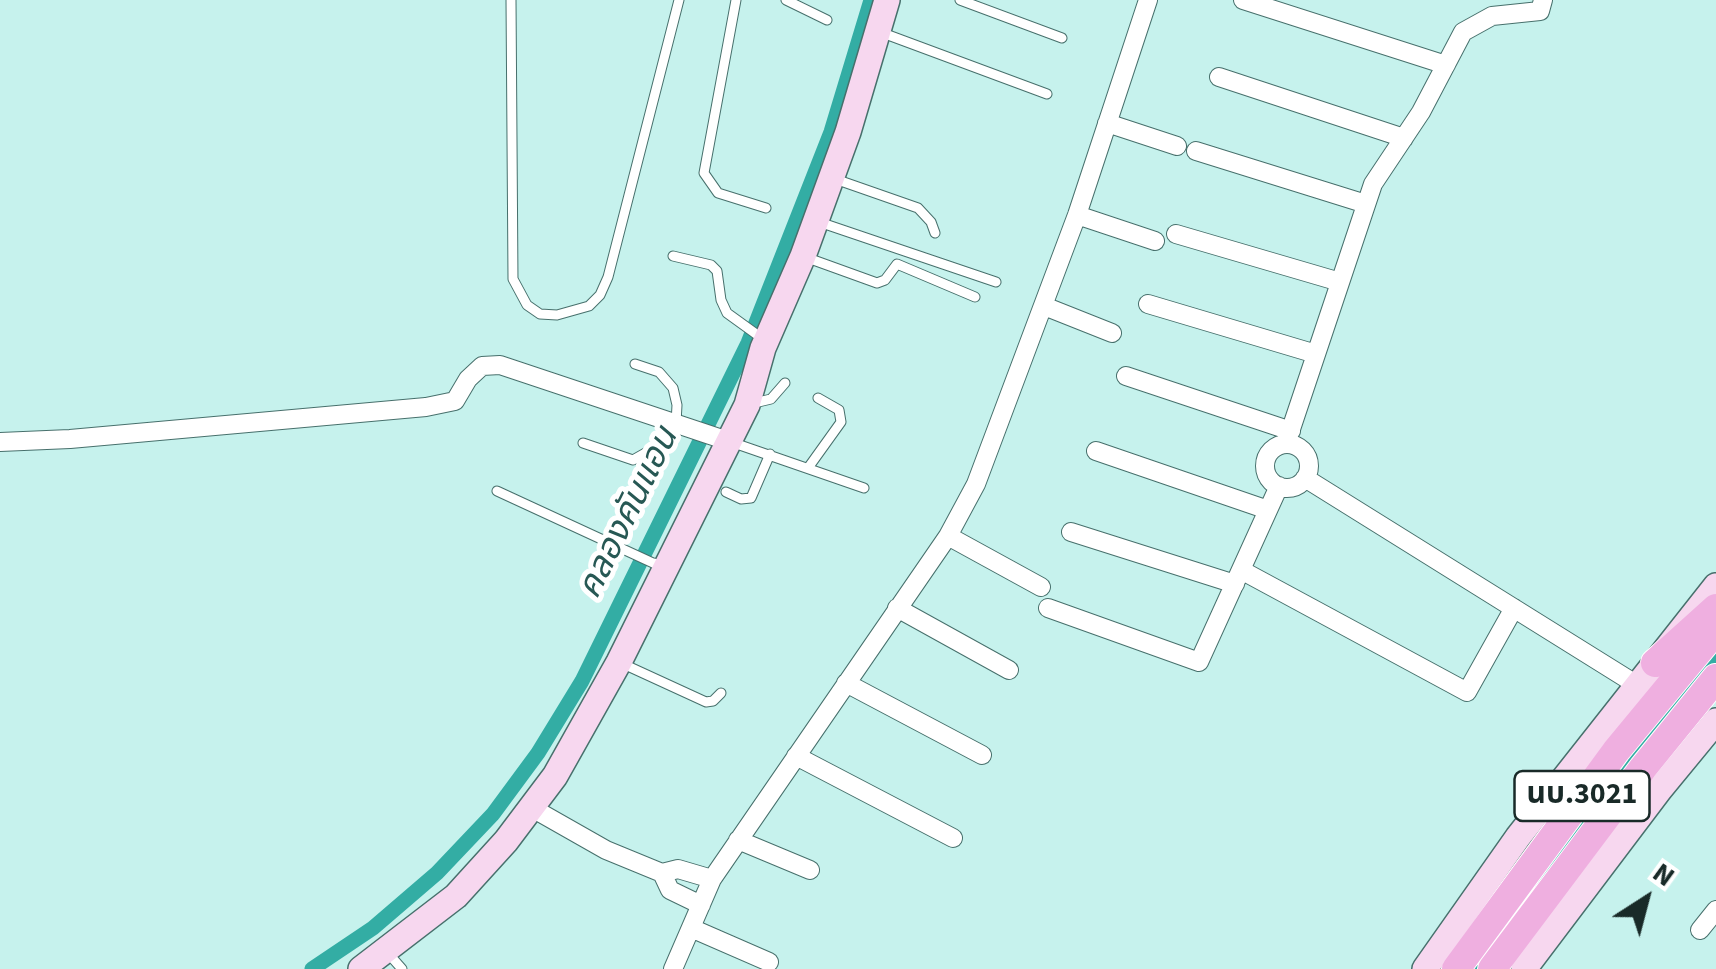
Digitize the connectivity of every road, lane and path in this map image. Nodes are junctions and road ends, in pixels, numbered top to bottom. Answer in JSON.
{"nodes":[{"id":1,"x":512,"y":0,"type":"edge"},
{"id":2,"x":679,"y":0,"type":"edge"},
{"id":3,"x":736,"y":0,"type":"edge"},
{"id":4,"x":786,"y":0,"type":"edge"},
{"id":5,"x":887,"y":0,"type":"edge"},
{"id":6,"x":960,"y":0,"type":"edge"},
{"id":7,"x":1148,"y":0,"type":"edge"},
{"id":8,"x":1243,"y":0,"type":"edge"},
{"id":9,"x":1506,"y":0,"type":"edge"},
{"id":10,"x":1542,"y":6,"type":"edge"},
{"id":11,"x":828,"y":20,"type":"dead end"},
{"id":12,"x":878,"y":31,"type":"junction"},
{"id":13,"x":1062,"y":38,"type":"dead end"},
{"id":14,"x":1446,"y":65,"type":"junction"},
{"id":15,"x":1219,"y":77,"type":"dead end"},
{"id":16,"x":1047,"y":94,"type":"dead end"},
{"id":17,"x":1106,"y":123,"type":"junction"},
{"id":18,"x":1404,"y":138,"type":"junction"},
{"id":19,"x":832,"y":178,"type":"junction"},
{"id":20,"x":1366,"y":204,"type":"junction"},
{"id":21,"x":766,"y":208,"type":"dead end"},
{"id":22,"x":1077,"y":215,"type":"junction"},
{"id":23,"x":816,"y":221,"type":"junction"},
{"id":24,"x":935,"y":233,"type":"dead end"},
{"id":25,"x":1176,"y":234,"type":"dead end"},
{"id":26,"x":1155,"y":241,"type":"dead end"},
{"id":27,"x":674,"y":256,"type":"dead end"},
{"id":28,"x":803,"y":256,"type":"junction"},
{"id":29,"x":996,"y":282,"type":"dead end"},
{"id":30,"x":1340,"y":282,"type":"junction"},
{"id":31,"x":975,"y":297,"type":"dead end"},
{"id":32,"x":1148,"y":304,"type":"dead end"},
{"id":33,"x":1044,"y":306,"type":"junction"},
{"id":34,"x":1112,"y":333,"type":"dead end"},
{"id":35,"x":761,"y":338,"type":"junction"},
{"id":36,"x":1316,"y":354,"type":"junction"},
{"id":37,"x":635,"y":364,"type":"dead end"},
{"id":38,"x":1126,"y":376,"type":"dead end"},
{"id":39,"x":785,"y":383,"type":"dead end"},
{"id":40,"x":818,"y":398,"type":"dead end"},
{"id":41,"x":747,"y":405,"type":"junction"},
{"id":42,"x":676,"y":425,"type":"junction"},
{"id":43,"x":1289,"y":437,"type":"junction"},
{"id":44,"x":728,"y":441,"type":"junction"},
{"id":45,"x":0,"y":442,"type":"edge"},
{"id":46,"x":583,"y":443,"type":"dead end"},
{"id":47,"x":1096,"y":452,"type":"dead end"},
{"id":48,"x":770,"y":454,"type":"junction"},
{"id":49,"x":808,"y":468,"type":"junction"},
{"id":50,"x":1305,"y":478,"type":"junction"},
{"id":51,"x":1279,"y":486,"type":"junction"},
{"id":52,"x":864,"y":488,"type":"dead end"},
{"id":53,"x":497,"y":490,"type":"dead end"},
{"id":54,"x":726,"y":492,"type":"dead end"},
{"id":55,"x":1268,"y":510,"type":"junction"},
{"id":56,"x":1071,"y":532,"type":"dead end"},
{"id":57,"x":948,"y":536,"type":"junction"},
{"id":58,"x":660,"y":564,"type":"junction"},
{"id":59,"x":1238,"y":577,"type":"junction"},
{"id":60,"x":1716,"y":586,"type":"edge"},
{"id":61,"x":1041,"y":587,"type":"dead end"},
{"id":62,"x":896,"y":608,"type":"junction"},
{"id":63,"x":1048,"y":608,"type":"dead end"},
{"id":64,"x":1514,"y":608,"type":"junction"},
{"id":65,"x":1716,"y":608,"type":"edge"},
{"id":66,"x":1716,"y":630,"type":"edge"},
{"id":67,"x":618,"y":662,"type":"junction"},
{"id":68,"x":1009,"y":670,"type":"dead end"},
{"id":69,"x":1646,"y":674,"type":"junction"},
{"id":70,"x":1716,"y":678,"type":"edge"},
{"id":71,"x":846,"y":683,"type":"junction"},
{"id":72,"x":722,"y":693,"type":"dead end"},
{"id":73,"x":1716,"y":721,"type":"edge"},
{"id":74,"x":982,"y":755,"type":"dead end"},
{"id":75,"x":796,"y":756,"type":"junction"},
{"id":76,"x":532,"y":808,"type":"junction"},
{"id":77,"x":953,"y":838,"type":"dead end"},
{"id":78,"x":738,"y":840,"type":"junction"},
{"id":79,"x":810,"y":870,"type":"dead end"},
{"id":80,"x":662,"y":874,"type":"junction"},
{"id":81,"x":712,"y":879,"type":"junction"},
{"id":82,"x":701,"y":904,"type":"junction"},
{"id":83,"x":1716,"y":910,"type":"edge"},
{"id":84,"x":691,"y":928,"type":"junction"},
{"id":85,"x":1700,"y":930,"type":"dead end"},
{"id":86,"x":395,"y":960,"type":"edge"},
{"id":87,"x":769,"y":962,"type":"dead end"},
{"id":88,"x":362,"y":969,"type":"edge"},
{"id":89,"x":674,"y":969,"type":"edge"},
{"id":90,"x":1425,"y":969,"type":"edge"},
{"id":91,"x":1456,"y":969,"type":"edge"},
{"id":92,"x":1492,"y":969,"type":"edge"},
{"id":93,"x":1524,"y":969,"type":"edge"}],
"edges":[{"from":1,"to":2,"type":"lane"},
{"from":3,"to":21,"type":"lane"},
{"from":4,"to":11,"type":"lane"},
{"from":5,"to":12,"type":"street"},
{"from":6,"to":13,"type":"lane"},
{"from":7,"to":17,"type":"street"},
{"from":8,"to":14,"type":"street"},
{"from":9,"to":10,"type":"street"},
{"from":10,"to":14,"type":"street"},
{"from":12,"to":16,"type":"lane"},
{"from":12,"to":19,"type":"street"},
{"from":14,"to":18,"type":"street"},
{"from":15,"to":18,"type":"street"},
{"from":17,"to":20,"type":"street"},
{"from":17,"to":22,"type":"street"},
{"from":18,"to":20,"type":"street"},
{"from":19,"to":23,"type":"street"},
{"from":19,"to":24,"type":"lane"},
{"from":20,"to":30,"type":"street"},
{"from":22,"to":26,"type":"street"},
{"from":22,"to":33,"type":"street"},
{"from":23,"to":28,"type":"street"},
{"from":23,"to":29,"type":"lane"},
{"from":25,"to":30,"type":"street"},
{"from":27,"to":35,"type":"lane"},
{"from":28,"to":31,"type":"lane"},
{"from":28,"to":35,"type":"street"},
{"from":30,"to":36,"type":"street"},
{"from":32,"to":36,"type":"street"},
{"from":33,"to":34,"type":"street"},
{"from":33,"to":57,"type":"street"},
{"from":35,"to":41,"type":"street"},
{"from":36,"to":43,"type":"street"},
{"from":37,"to":42,"type":"lane"},
{"from":38,"to":43,"type":"street"},
{"from":39,"to":41,"type":"lane"},
{"from":40,"to":49,"type":"lane"},
{"from":41,"to":44,"type":"street"},
{"from":42,"to":44,"type":"street"},
{"from":42,"to":45,"type":"street"},
{"from":42,"to":46,"type":"lane"},
{"from":43,"to":50,"type":"street"},
{"from":43,"to":51,"type":"street"},
{"from":44,"to":48,"type":"lane"},
{"from":44,"to":58,"type":"street"},
{"from":47,"to":55,"type":"street"},
{"from":48,"to":49,"type":"lane"},
{"from":48,"to":54,"type":"lane"},
{"from":49,"to":52,"type":"lane"},
{"from":50,"to":51,"type":"street"},
{"from":50,"to":64,"type":"street"},
{"from":51,"to":55,"type":"street"},
{"from":53,"to":58,"type":"lane"},
{"from":55,"to":59,"type":"street"},
{"from":56,"to":59,"type":"street"},
{"from":57,"to":61,"type":"street"},
{"from":57,"to":62,"type":"street"},
{"from":58,"to":67,"type":"street"},
{"from":59,"to":63,"type":"street"},
{"from":59,"to":64,"type":"street"},
{"from":60,"to":69,"type":"street"},
{"from":62,"to":68,"type":"street"},
{"from":62,"to":71,"type":"street"},
{"from":64,"to":69,"type":"street"},
{"from":65,"to":69,"type":"main road"},
{"from":66,"to":91,"type":"main road","number":"นบ.3021"},
{"from":67,"to":72,"type":"lane"},
{"from":67,"to":76,"type":"street"},
{"from":69,"to":90,"type":"street"},
{"from":70,"to":92,"type":"main road","number":"นบ.3021"},
{"from":71,"to":74,"type":"street"},
{"from":71,"to":75,"type":"street"},
{"from":73,"to":93,"type":"street"},
{"from":75,"to":77,"type":"street"},
{"from":75,"to":78,"type":"street"},
{"from":76,"to":80,"type":"street"},
{"from":76,"to":86,"type":"street"},
{"from":78,"to":79,"type":"street"},
{"from":78,"to":81,"type":"street"},
{"from":80,"to":81,"type":"street"},
{"from":80,"to":82,"type":"street"},
{"from":81,"to":82,"type":"street"},
{"from":82,"to":84,"type":"street"},
{"from":83,"to":85,"type":"street"},
{"from":84,"to":87,"type":"street"},
{"from":84,"to":89,"type":"street"},
{"from":86,"to":88,"type":"street"}]}
